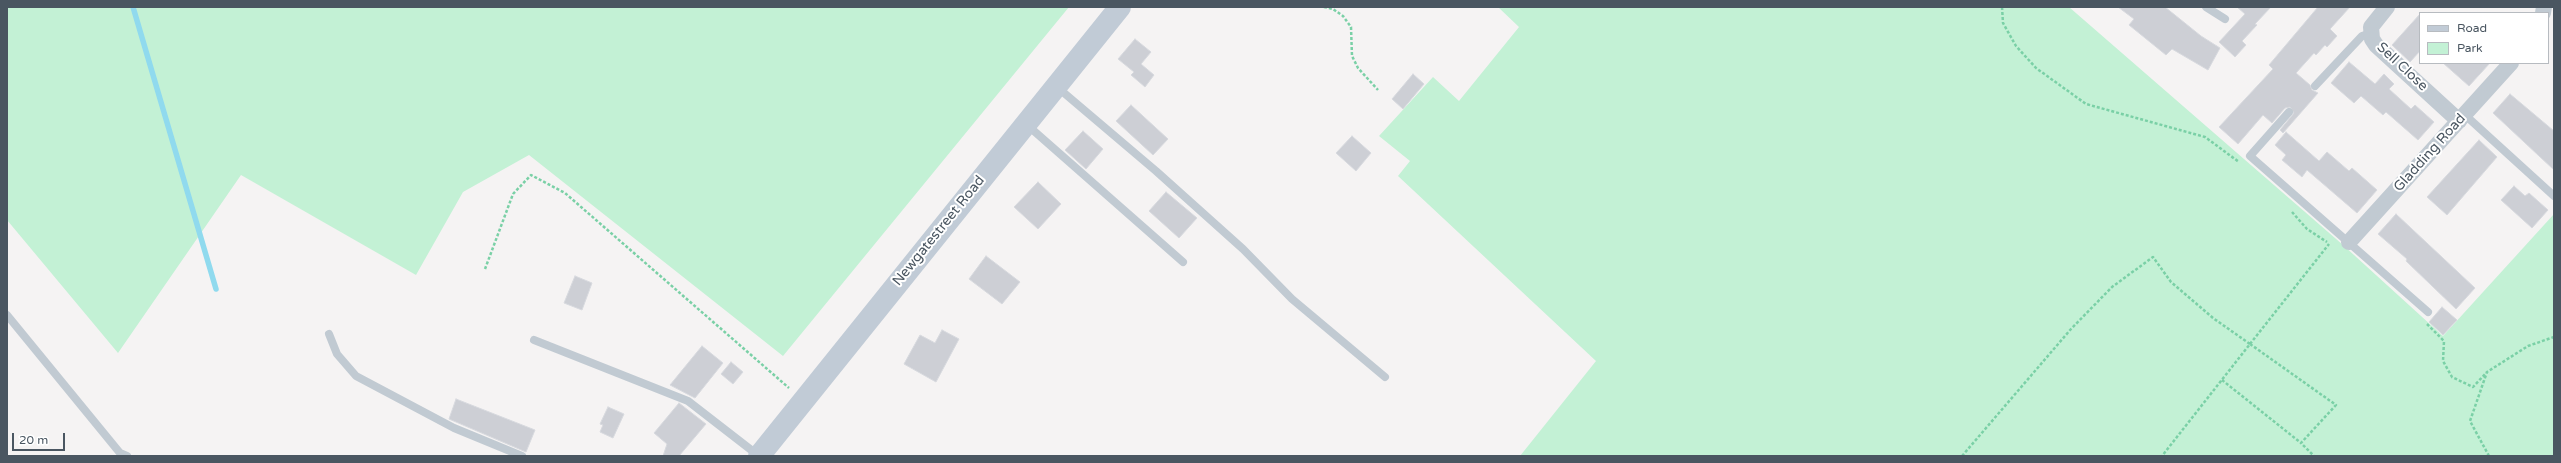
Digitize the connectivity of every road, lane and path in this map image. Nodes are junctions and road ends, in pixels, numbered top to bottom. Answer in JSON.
{"nodes":[{"id":1,"x":1120,"y":7,"type":"edge"},
{"id":2,"x":1324,"y":7,"type":"edge"},
{"id":3,"x":2002,"y":7,"type":"edge"},
{"id":4,"x":2206,"y":7,"type":"edge"},
{"id":5,"x":2387,"y":7,"type":"edge"},
{"id":6,"x":2225,"y":19,"type":"dead end"},
{"id":7,"x":2371,"y":32,"type":"junction"},
{"id":8,"x":2510,"y":64,"type":"edge"},
{"id":9,"x":2315,"y":86,"type":"dead end"},
{"id":10,"x":1056,"y":87,"type":"junction"},
{"id":11,"x":1378,"y":90,"type":"dead end"},
{"id":12,"x":2289,"y":112,"type":"dead end"},
{"id":13,"x":2462,"y":118,"type":"junction"},
{"id":14,"x":1026,"y":123,"type":"junction"},
{"id":15,"x":2242,"y":164,"type":"dead end"},
{"id":16,"x":2554,"y":196,"type":"edge"},
{"id":17,"x":2290,"y":208,"type":"dead end"},
{"id":18,"x":2349,"y":242,"type":"junction"},
{"id":19,"x":2328,"y":244,"type":"junction"},
{"id":20,"x":1183,"y":262,"type":"dead end"},
{"id":21,"x":485,"y":269,"type":"dead end"},
{"id":22,"x":2428,"y":312,"type":"dead end"},
{"id":23,"x":7,"y":315,"type":"edge"},
{"id":24,"x":2421,"y":319,"type":"dead end"},
{"id":25,"x":329,"y":334,"type":"dead end"},
{"id":26,"x":2554,"y":338,"type":"edge"},
{"id":27,"x":534,"y":340,"type":"dead end"},
{"id":28,"x":2250,"y":344,"type":"junction"},
{"id":29,"x":2487,"y":372,"type":"junction"},
{"id":30,"x":1385,"y":378,"type":"dead end"},
{"id":31,"x":2222,"y":380,"type":"junction"},
{"id":32,"x":803,"y":400,"type":"junction"},
{"id":33,"x":2301,"y":443,"type":"junction"},
{"id":34,"x":127,"y":456,"type":"edge"},
{"id":35,"x":522,"y":456,"type":"edge"},
{"id":36,"x":759,"y":456,"type":"edge"},
{"id":37,"x":1962,"y":456,"type":"edge"},
{"id":38,"x":2162,"y":456,"type":"edge"},
{"id":39,"x":2314,"y":456,"type":"edge"},
{"id":40,"x":2489,"y":456,"type":"edge"}],
"edges":[{"from":1,"to":10,"type":"street","name":"Newgatestreet Road"},
{"from":2,"to":11,"type":"path"},
{"from":3,"to":15,"type":"path"},
{"from":4,"to":6,"type":"lane"},
{"from":5,"to":7,"type":"street","name":"Sell Close"},
{"from":7,"to":9,"type":"lane"},
{"from":7,"to":13,"type":"street","name":"Sell Close"},
{"from":8,"to":13,"type":"street","name":"Gladding Road"},
{"from":10,"to":14,"type":"street","name":"Newgatestreet Road"},
{"from":10,"to":30,"type":"lane"},
{"from":12,"to":18,"type":"lane"},
{"from":13,"to":16,"type":"lane"},
{"from":13,"to":18,"type":"street","name":"Gladding Road"},
{"from":14,"to":20,"type":"lane"},
{"from":14,"to":32,"type":"street","name":"Newgatestreet Road"},
{"from":17,"to":19,"type":"path"},
{"from":18,"to":19,"type":"path"},
{"from":18,"to":22,"type":"lane"},
{"from":19,"to":28,"type":"path"},
{"from":21,"to":32,"type":"path"},
{"from":23,"to":34,"type":"lane"},
{"from":24,"to":29,"type":"path"},
{"from":25,"to":35,"type":"lane"},
{"from":26,"to":29,"type":"path"},
{"from":27,"to":36,"type":"lane"},
{"from":28,"to":31,"type":"path"},
{"from":28,"to":33,"type":"path"},
{"from":28,"to":37,"type":"path"},
{"from":29,"to":40,"type":"path"},
{"from":31,"to":33,"type":"path"},
{"from":31,"to":38,"type":"path"},
{"from":32,"to":36,"type":"street","name":"Newgatestreet Road"},
{"from":33,"to":39,"type":"path"}]}
